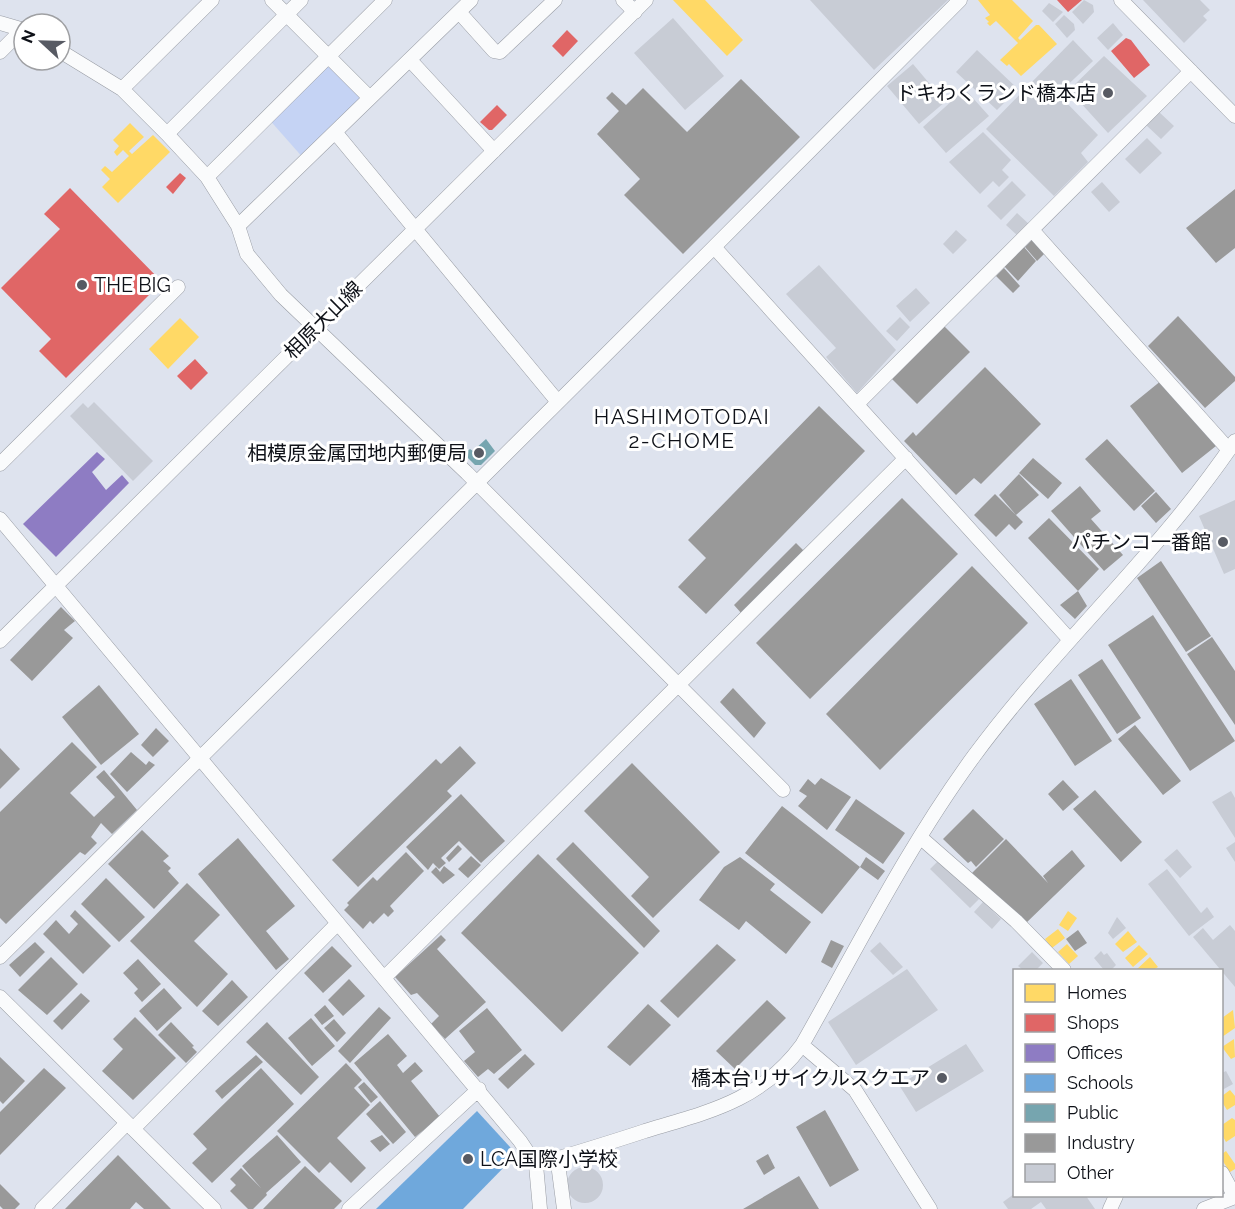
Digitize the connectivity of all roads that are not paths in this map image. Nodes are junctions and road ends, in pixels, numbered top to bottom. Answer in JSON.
{"nodes":[{"id":1,"x":272,"y":0,"type":"edge"},
{"id":2,"x":301,"y":0,"type":"edge"},
{"id":3,"x":385,"y":0,"type":"edge"},
{"id":4,"x":471,"y":0,"type":"edge"},
{"id":5,"x":555,"y":0,"type":"edge"},
{"id":6,"x":623,"y":0,"type":"edge"},
{"id":7,"x":646,"y":0,"type":"edge"},
{"id":8,"x":960,"y":0,"type":"edge"},
{"id":9,"x":1127,"y":2,"type":"edge"},
{"id":10,"x":204,"y":3,"type":"edge"},
{"id":11,"x":459,"y":12,"type":"junction"},
{"id":12,"x":635,"y":12,"type":"junction"},
{"id":13,"x":286,"y":14,"type":"junction"},
{"id":14,"x":12,"y":40,"type":"edge"},
{"id":15,"x":0,"y":52,"type":"edge"},
{"id":16,"x":328,"y":56,"type":"junction"},
{"id":17,"x":72,"y":58,"type":"edge"},
{"id":18,"x":410,"y":60,"type":"junction"},
{"id":19,"x":1191,"y":71,"type":"junction"},
{"id":20,"x":122,"y":89,"type":"junction"},
{"id":21,"x":370,"y":98,"type":"junction"},
{"id":22,"x":1235,"y":116,"type":"edge"},
{"id":23,"x":335,"y":132,"type":"junction"},
{"id":24,"x":167,"y":134,"type":"junction"},
{"id":25,"x":494,"y":151,"type":"junction"},
{"id":26,"x":207,"y":177,"type":"junction"},
{"id":27,"x":238,"y":226,"type":"junction"},
{"id":28,"x":416,"y":230,"type":"junction"},
{"id":29,"x":1032,"y":230,"type":"junction"},
{"id":30,"x":714,"y":247,"type":"junction"},
{"id":31,"x":178,"y":287,"type":"dead end"},
{"id":32,"x":317,"y":327,"type":"junction"},
{"id":33,"x":558,"y":402,"type":"junction"},
{"id":34,"x":857,"y":404,"type":"junction"},
{"id":35,"x":1232,"y":446,"type":"edge"},
{"id":36,"x":906,"y":458,"type":"junction"},
{"id":37,"x":0,"y":464,"type":"edge"},
{"id":38,"x":476,"y":483,"type":"junction"},
{"id":39,"x":0,"y":519,"type":"edge"},
{"id":40,"x":56,"y":585,"type":"junction"},
{"id":41,"x":1070,"y":640,"type":"junction"},
{"id":42,"x":0,"y":641,"type":"edge"},
{"id":43,"x":680,"y":686,"type":"junction"},
{"id":44,"x":199,"y":757,"type":"junction"},
{"id":45,"x":783,"y":790,"type":"dead end"},
{"id":46,"x":920,"y":837,"type":"junction"},
{"id":47,"x":338,"y":923,"type":"junction"},
{"id":48,"x":0,"y":957,"type":"edge"},
{"id":49,"x":1063,"y":969,"type":"edge"},
{"id":50,"x":385,"y":977,"type":"junction"},
{"id":51,"x":0,"y":998,"type":"edge"},
{"id":52,"x":802,"y":1045,"type":"junction"},
{"id":53,"x":479,"y":1089,"type":"junction"},
{"id":54,"x":130,"y":1126,"type":"junction"},
{"id":55,"x":536,"y":1165,"type":"junction"},
{"id":56,"x":559,"y":1171,"type":"dead end"},
{"id":57,"x":1223,"y":1176,"type":"edge"},
{"id":58,"x":1235,"y":1197,"type":"edge"},
{"id":59,"x":42,"y":1209,"type":"edge"},
{"id":60,"x":214,"y":1209,"type":"edge"},
{"id":61,"x":349,"y":1209,"type":"edge"},
{"id":62,"x":540,"y":1209,"type":"edge"},
{"id":63,"x":564,"y":1209,"type":"edge"},
{"id":64,"x":930,"y":1209,"type":"edge"},
{"id":65,"x":1204,"y":1209,"type":"edge"}],
"edges":[{"from":1,"to":13,"type":"street"},
{"from":2,"to":13,"type":"street"},
{"from":3,"to":16,"type":"street"},
{"from":4,"to":11,"type":"street"},
{"from":5,"to":11,"type":"street"},
{"from":6,"to":12,"type":"street"},
{"from":7,"to":12,"type":"street","name":"相原大山線"},
{"from":8,"to":30,"type":"street"},
{"from":9,"to":19,"type":"street"},
{"from":10,"to":20,"type":"street"},
{"from":11,"to":18,"type":"street"},
{"from":12,"to":25,"type":"street","name":"相原大山線"},
{"from":13,"to":16,"type":"street"},
{"from":13,"to":24,"type":"street"},
{"from":14,"to":15,"type":"street"},
{"from":16,"to":21,"type":"street"},
{"from":16,"to":26,"type":"street"},
{"from":17,"to":20,"type":"street"},
{"from":18,"to":21,"type":"street"},
{"from":18,"to":25,"type":"street"},
{"from":19,"to":22,"type":"street"},
{"from":19,"to":29,"type":"street"},
{"from":20,"to":24,"type":"street"},
{"from":21,"to":23,"type":"street"},
{"from":23,"to":27,"type":"street"},
{"from":23,"to":28,"type":"street"},
{"from":24,"to":26,"type":"street"},
{"from":25,"to":28,"type":"street","name":"相原大山線"},
{"from":26,"to":27,"type":"street"},
{"from":27,"to":32,"type":"street"},
{"from":28,"to":32,"type":"street","name":"相原大山線"},
{"from":28,"to":33,"type":"street"},
{"from":29,"to":34,"type":"street"},
{"from":29,"to":35,"type":"street"},
{"from":30,"to":33,"type":"street"},
{"from":30,"to":34,"type":"street"},
{"from":31,"to":37,"type":"street"},
{"from":32,"to":38,"type":"street"},
{"from":32,"to":40,"type":"street","name":"相原大山線"},
{"from":33,"to":38,"type":"street"},
{"from":34,"to":36,"type":"street"},
{"from":35,"to":41,"type":"street"},
{"from":36,"to":41,"type":"street"},
{"from":36,"to":43,"type":"street"},
{"from":38,"to":43,"type":"street"},
{"from":38,"to":44,"type":"street"},
{"from":39,"to":40,"type":"street"},
{"from":40,"to":42,"type":"street","name":"相原大山線"},
{"from":40,"to":44,"type":"street"},
{"from":41,"to":46,"type":"street"},
{"from":43,"to":45,"type":"street"},
{"from":43,"to":50,"type":"street"},
{"from":44,"to":47,"type":"street"},
{"from":44,"to":48,"type":"street"},
{"from":46,"to":49,"type":"street"},
{"from":46,"to":52,"type":"street"},
{"from":47,"to":50,"type":"street"},
{"from":47,"to":54,"type":"street"},
{"from":50,"to":53,"type":"street"},
{"from":51,"to":54,"type":"street"},
{"from":52,"to":55,"type":"street"},
{"from":52,"to":64,"type":"street"},
{"from":53,"to":55,"type":"street"},
{"from":53,"to":61,"type":"street"},
{"from":54,"to":59,"type":"street"},
{"from":54,"to":60,"type":"street"},
{"from":55,"to":62,"type":"street"},
{"from":56,"to":63,"type":"street"},
{"from":57,"to":58,"type":"street"},
{"from":58,"to":65,"type":"street"}]}
